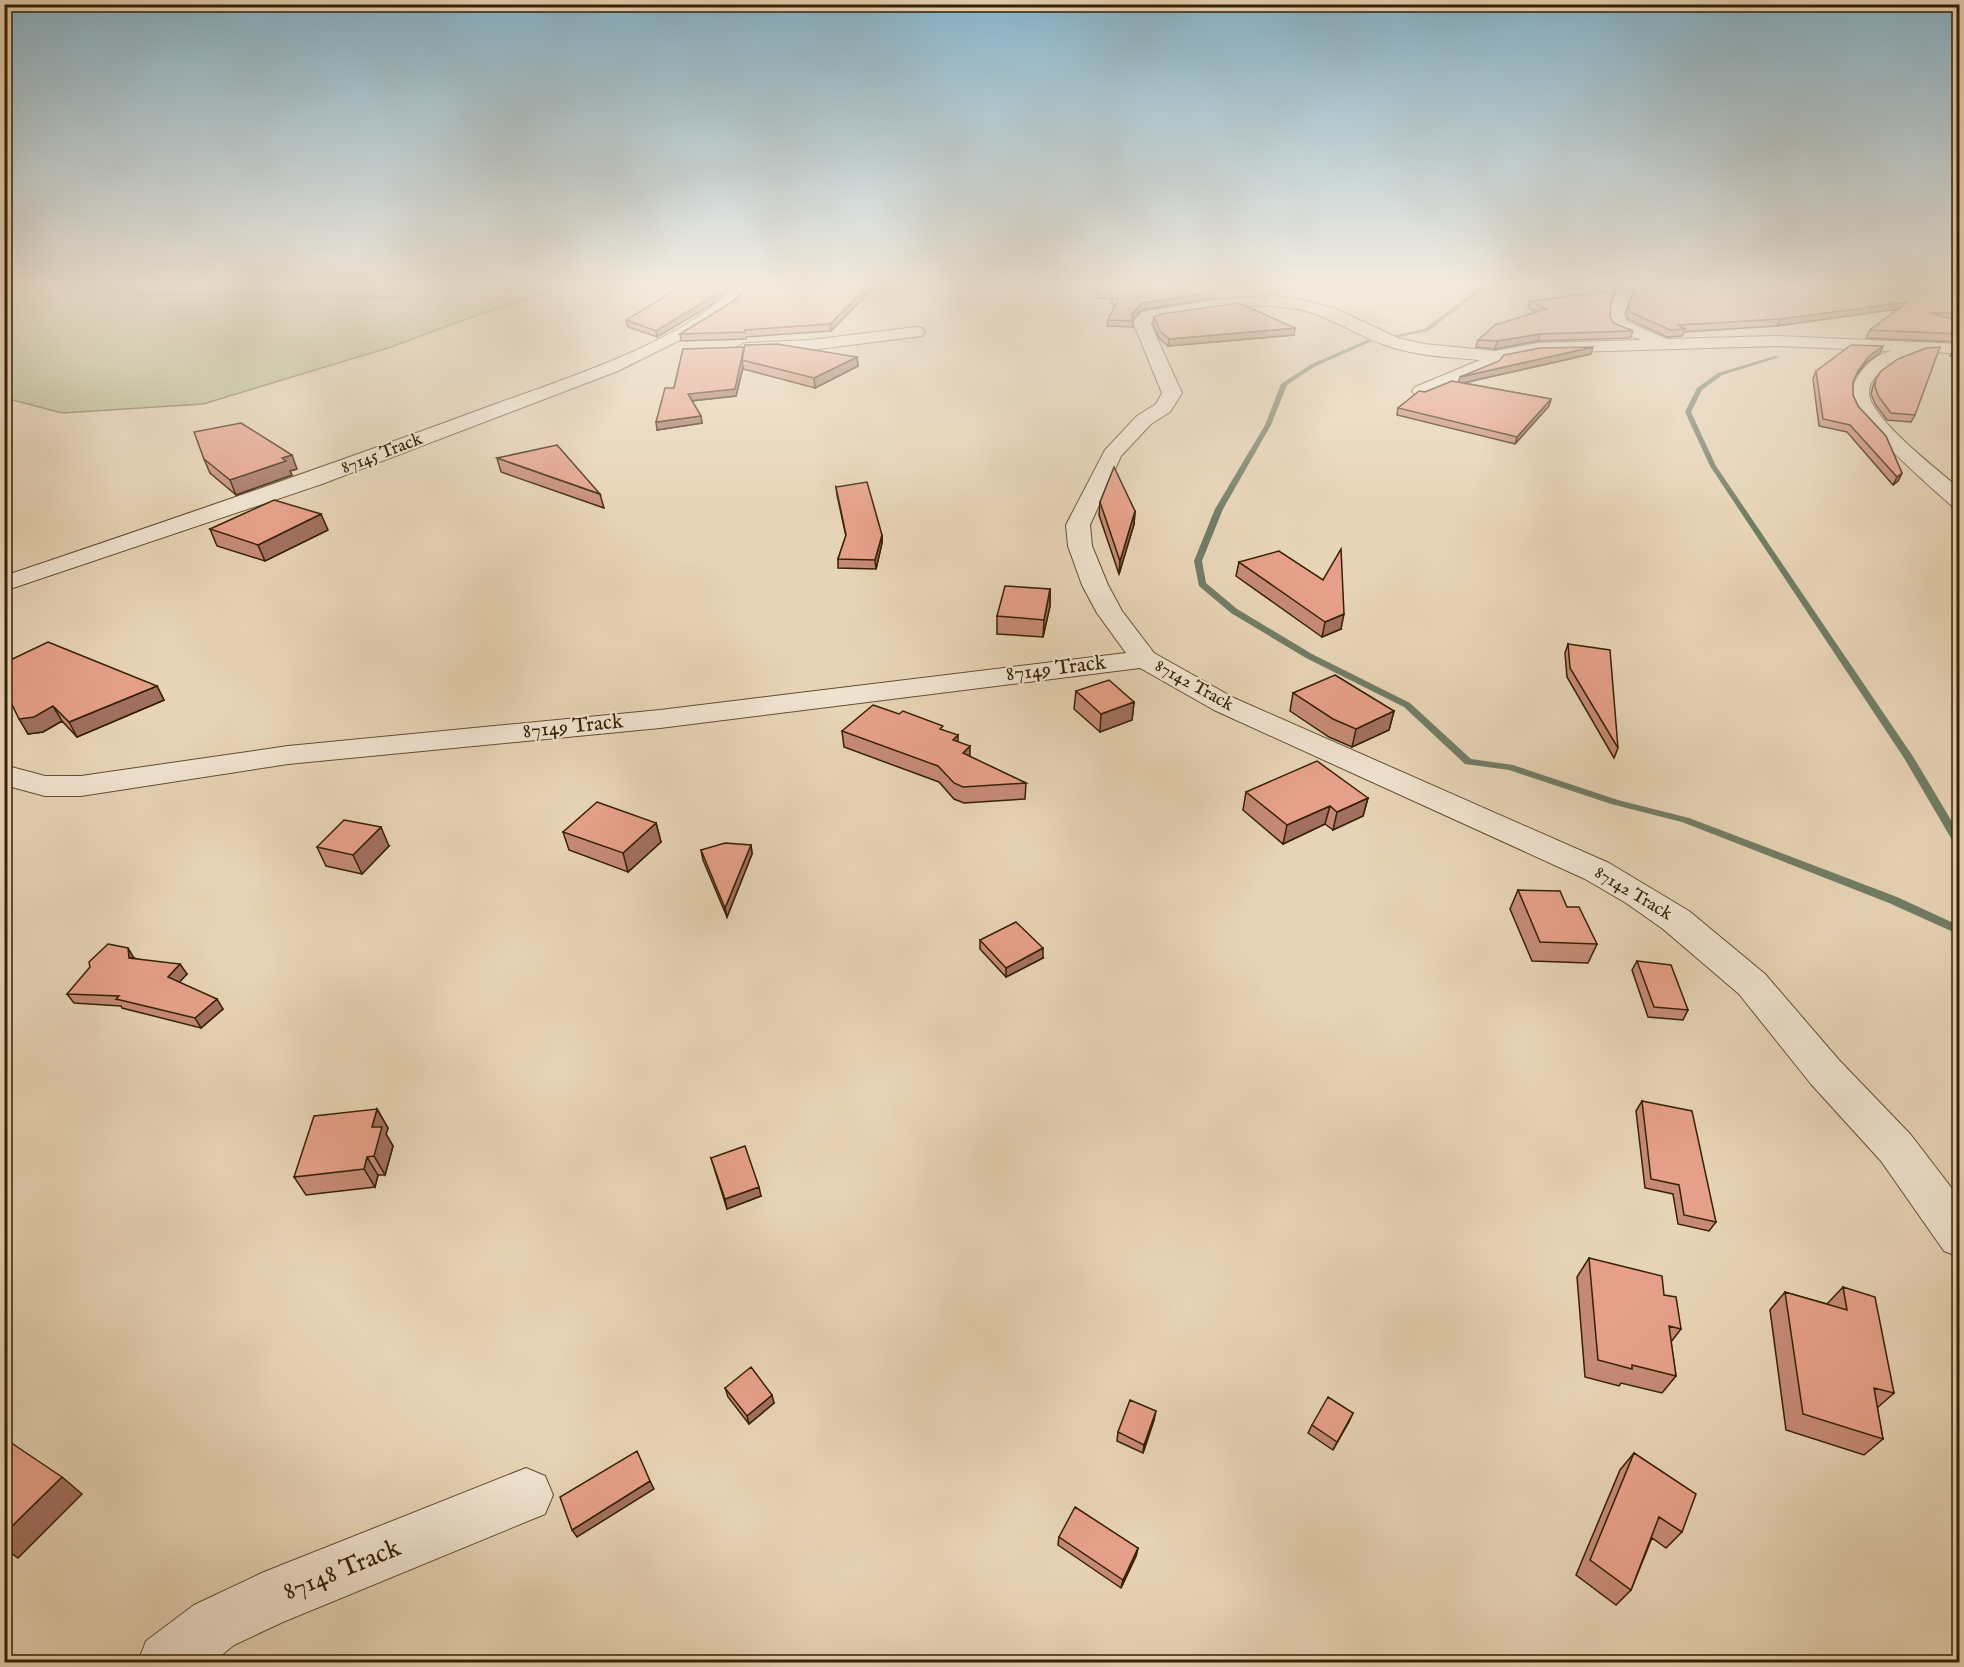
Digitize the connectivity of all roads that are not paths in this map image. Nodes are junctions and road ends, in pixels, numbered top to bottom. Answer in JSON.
{"nodes":[{"id":1,"x":617,"y":365,"type":"edge"},
{"id":2,"x":1159,"y":365,"type":"edge"},
{"id":3,"x":1483,"y":365,"type":"edge"},
{"id":4,"x":1877,"y":365,"type":"edge"},
{"id":5,"x":1422,"y":391,"type":"edge"},
{"id":6,"x":1959,"y":501,"type":"edge"},
{"id":7,"x":4,"y":584,"type":"edge"},
{"id":8,"x":1144,"y":658,"type":"junction"},
{"id":9,"x":4,"y":775,"type":"edge"},
{"id":10,"x":1959,"y":1236,"type":"edge"},
{"id":11,"x":526,"y":1495,"type":"dead end"},
{"id":12,"x":167,"y":1662,"type":"edge"}],
"edges":[{"from":1,"to":7,"type":"street","name":"87145 Track"},
{"from":2,"to":8,"type":"street","name":"87142 Track"},
{"from":3,"to":5,"type":"street"},
{"from":4,"to":6,"type":"street"},
{"from":8,"to":9,"type":"street","name":"87149 Track"},
{"from":8,"to":10,"type":"street","name":"87142 Track"},
{"from":11,"to":12,"type":"street","name":"87148 Track"}]}
